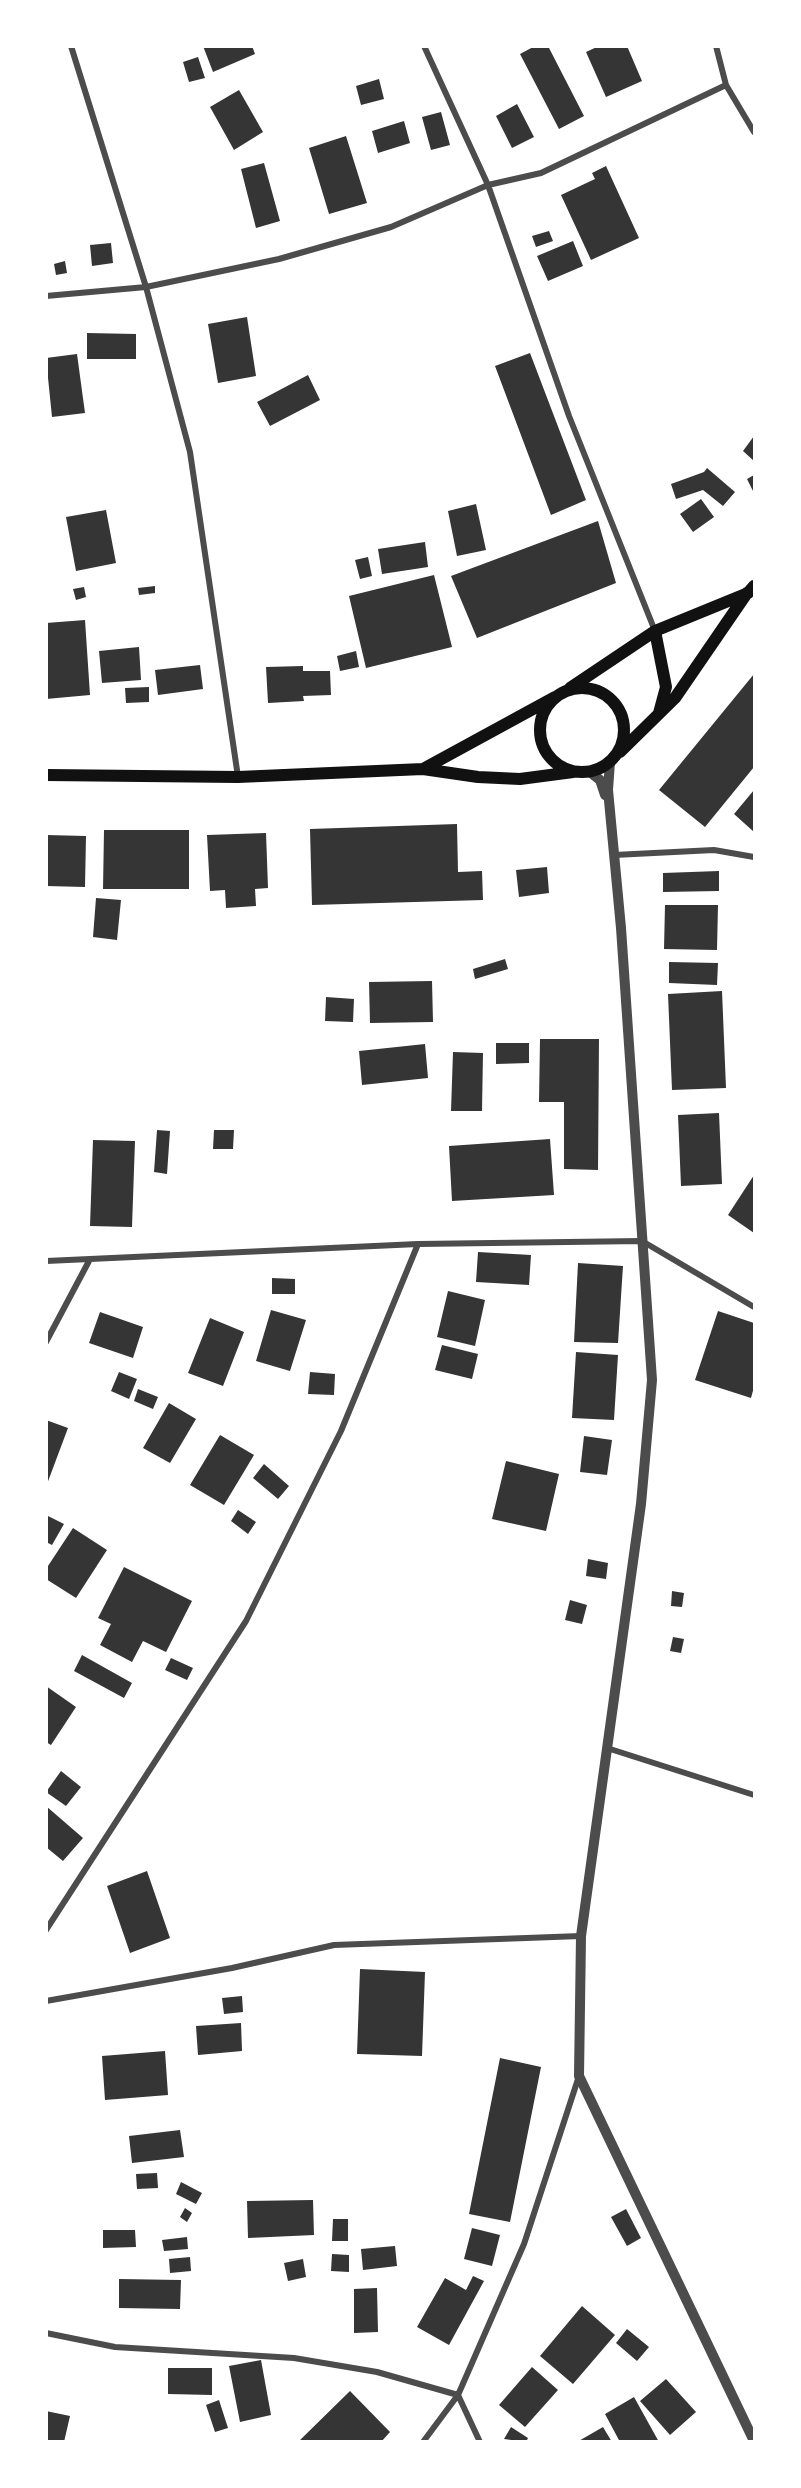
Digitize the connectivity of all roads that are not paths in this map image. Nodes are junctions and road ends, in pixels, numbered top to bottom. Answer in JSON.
{"nodes":[{"id":1,"x":71,"y":46,"type":"edge"},
{"id":2,"x":424,"y":46,"type":"edge"},
{"id":3,"x":716,"y":46,"type":"edge"},
{"id":4,"x":726,"y":85,"type":"junction"},
{"id":5,"x":754,"y":132,"type":"edge"},
{"id":6,"x":488,"y":185,"type":"junction"},
{"id":7,"x":146,"y":288,"type":"junction"},
{"id":8,"x":46,"y":296,"type":"edge"},
{"id":9,"x":751,"y":589,"type":"edge"},
{"id":10,"x":655,"y":631,"type":"junction"},
{"id":11,"x":567,"y":690,"type":"junction"},
{"id":12,"x":555,"y":697,"type":"junction"},
{"id":13,"x":658,"y":714,"type":"junction"},
{"id":14,"x":611,"y":761,"type":"junction"},
{"id":15,"x":423,"y":769,"type":"junction"},
{"id":16,"x":575,"y":772,"type":"junction"},
{"id":17,"x":590,"y":772,"type":"junction"},
{"id":18,"x":46,"y":775,"type":"edge"},
{"id":19,"x":238,"y":777,"type":"junction"},
{"id":20,"x":611,"y":825,"type":"junction"},
{"id":21,"x":614,"y":855,"type":"junction"},
{"id":22,"x":754,"y":857,"type":"edge"},
{"id":23,"x":642,"y":1241,"type":"junction"},
{"id":24,"x":418,"y":1244,"type":"junction"},
{"id":25,"x":46,"y":1261,"type":"edge"},
{"id":26,"x":89,"y":1261,"type":"junction"},
{"id":27,"x":754,"y":1307,"type":"edge"},
{"id":28,"x":46,"y":1342,"type":"edge"},
{"id":29,"x":606,"y":1747,"type":"junction"},
{"id":30,"x":754,"y":1795,"type":"edge"},
{"id":31,"x":46,"y":1930,"type":"edge"},
{"id":32,"x":581,"y":1936,"type":"junction"},
{"id":33,"x":46,"y":2001,"type":"edge"},
{"id":34,"x":579,"y":2076,"type":"junction"},
{"id":35,"x":46,"y":2333,"type":"edge"},
{"id":36,"x":458,"y":2395,"type":"junction"},
{"id":37,"x":754,"y":2441,"type":"edge"},
{"id":38,"x":423,"y":2442,"type":"edge"},
{"id":39,"x":480,"y":2442,"type":"edge"}],
"edges":[{"from":1,"to":7,"type":"street"},
{"from":2,"to":6,"type":"street"},
{"from":3,"to":4,"type":"street"},
{"from":4,"to":5,"type":"street"},
{"from":4,"to":6,"type":"street"},
{"from":6,"to":7,"type":"street"},
{"from":6,"to":10,"type":"street"},
{"from":7,"to":8,"type":"street"},
{"from":7,"to":19,"type":"street"},
{"from":9,"to":10,"type":"main road"},
{"from":9,"to":13,"type":"main road"},
{"from":10,"to":11,"type":"main road"},
{"from":10,"to":13,"type":"main road"},
{"from":11,"to":12,"type":"main road"},
{"from":11,"to":14,"type":"main road"},
{"from":12,"to":15,"type":"main road"},
{"from":12,"to":16,"type":"main road"},
{"from":13,"to":14,"type":"main road"},
{"from":14,"to":17,"type":"main road"},
{"from":14,"to":20,"type":"street"},
{"from":15,"to":16,"type":"main road"},
{"from":15,"to":19,"type":"main road"},
{"from":16,"to":17,"type":"main road"},
{"from":17,"to":20,"type":"street"},
{"from":18,"to":19,"type":"main road"},
{"from":20,"to":21,"type":"street"},
{"from":21,"to":22,"type":"street"},
{"from":21,"to":23,"type":"street"},
{"from":23,"to":24,"type":"street"},
{"from":23,"to":27,"type":"street"},
{"from":23,"to":29,"type":"street"},
{"from":24,"to":26,"type":"street"},
{"from":24,"to":31,"type":"street"},
{"from":25,"to":26,"type":"street"},
{"from":26,"to":28,"type":"street"},
{"from":29,"to":30,"type":"street"},
{"from":29,"to":32,"type":"street"},
{"from":32,"to":33,"type":"street"},
{"from":32,"to":34,"type":"street"},
{"from":34,"to":36,"type":"street"},
{"from":34,"to":37,"type":"street"},
{"from":35,"to":36,"type":"street"},
{"from":36,"to":38,"type":"street"},
{"from":36,"to":39,"type":"street"}]}
